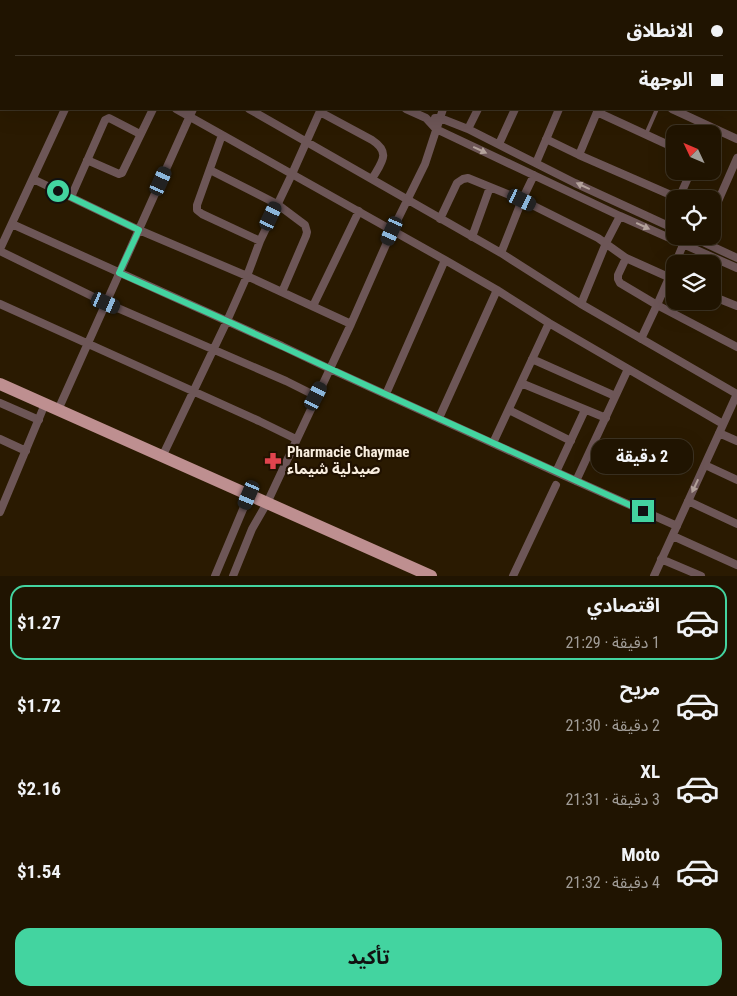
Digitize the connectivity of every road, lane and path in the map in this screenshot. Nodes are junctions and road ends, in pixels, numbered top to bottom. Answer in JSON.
{"nodes":[{"id":1,"x":65,"y":110,"type":"edge"},
{"id":2,"x":152,"y":110,"type":"edge"},
{"id":3,"x":178,"y":110,"type":"edge"},
{"id":4,"x":193,"y":110,"type":"edge"},
{"id":5,"x":251,"y":110,"type":"edge"},
{"id":6,"x":321,"y":110,"type":"edge"},
{"id":7,"x":408,"y":110,"type":"edge"},
{"id":8,"x":443,"y":110,"type":"edge"},
{"id":9,"x":478,"y":110,"type":"edge"},
{"id":10,"x":515,"y":110,"type":"edge"},
{"id":11,"x":559,"y":110,"type":"edge"},
{"id":12,"x":657,"y":110,"type":"edge"},
{"id":13,"x":674,"y":110,"type":"edge"},
{"id":14,"x":190,"y":117,"type":"junction"},
{"id":15,"x":426,"y":118,"type":"junction"},
{"id":16,"x":440,"y":118,"type":"junction"},
{"id":17,"x":436,"y":129,"type":"junction"},
{"id":18,"x":468,"y":129,"type":"junction"},
{"id":19,"x":140,"y":134,"type":"junction"},
{"id":20,"x":222,"y":134,"type":"junction"},
{"id":21,"x":646,"y":134,"type":"junction"},
{"id":22,"x":546,"y":139,"type":"junction"},
{"id":23,"x":737,"y":139,"type":"edge"},
{"id":24,"x":306,"y":142,"type":"junction"},
{"id":25,"x":499,"y":144,"type":"junction"},
{"id":26,"x":666,"y":144,"type":"edge"},
{"id":27,"x":578,"y":155,"type":"junction"},
{"id":28,"x":737,"y":158,"type":"edge"},
{"id":29,"x":87,"y":160,"type":"junction"},
{"id":30,"x":536,"y":163,"type":"junction"},
{"id":31,"x":210,"y":170,"type":"junction"},
{"id":32,"x":292,"y":174,"type":"junction"},
{"id":33,"x":534,"y":175,"type":"junction"},
{"id":34,"x":33,"y":179,"type":"junction"},
{"id":35,"x":372,"y":179,"type":"junction"},
{"id":36,"x":490,"y":187,"type":"junction"},
{"id":37,"x":666,"y":192,"type":"edge"},
{"id":38,"x":721,"y":195,"type":"edge"},
{"id":39,"x":71,"y":197,"type":"junction"},
{"id":40,"x":407,"y":200,"type":"junction"},
{"id":41,"x":522,"y":200,"type":"junction"},
{"id":42,"x":277,"y":204,"type":"junction"},
{"id":43,"x":359,"y":211,"type":"junction"},
{"id":44,"x":620,"y":216,"type":"junction"},
{"id":45,"x":440,"y":218,"type":"junction"},
{"id":46,"x":12,"y":224,"type":"junction"},
{"id":47,"x":666,"y":225,"type":"edge"},
{"id":48,"x":139,"y":230,"type":"junction"},
{"id":49,"x":392,"y":231,"type":"junction"},
{"id":50,"x":472,"y":237,"type":"junction"},
{"id":51,"x":666,"y":237,"type":"edge"},
{"id":52,"x":260,"y":241,"type":"junction"},
{"id":53,"x":606,"y":243,"type":"junction"},
{"id":54,"x":683,"y":245,"type":"joint"},
{"id":55,"x":713,"y":245,"type":"edge"},
{"id":56,"x":737,"y":248,"type":"edge"},
{"id":57,"x":0,"y":250,"type":"edge"},
{"id":58,"x":500,"y":253,"type":"junction"},
{"id":59,"x":679,"y":255,"type":"edge"},
{"id":60,"x":735,"y":257,"type":"edge"},
{"id":61,"x":626,"y":258,"type":"junction"},
{"id":62,"x":444,"y":260,"type":"junction"},
{"id":63,"x":737,"y":268,"type":"edge"},
{"id":64,"x":119,"y":273,"type":"junction"},
{"id":65,"x":247,"y":276,"type":"junction"},
{"id":66,"x":666,"y":276,"type":"edge"},
{"id":67,"x":666,"y":289,"type":"edge"},
{"id":68,"x":497,"y":290,"type":"junction"},
{"id":69,"x":282,"y":292,"type":"junction"},
{"id":70,"x":721,"y":300,"type":"edge"},
{"id":71,"x":106,"y":303,"type":"junction"},
{"id":72,"x":0,"y":304,"type":"edge"},
{"id":73,"x":580,"y":304,"type":"junction"},
{"id":74,"x":657,"y":305,"type":"junction"},
{"id":75,"x":313,"y":306,"type":"junction"},
{"id":76,"x":737,"y":306,"type":"edge"},
{"id":77,"x":227,"y":321,"type":"junction"},
{"id":78,"x":549,"y":323,"type":"junction"},
{"id":79,"x":351,"y":324,"type":"junction"},
{"id":80,"x":641,"y":339,"type":"junction"},
{"id":81,"x":88,"y":345,"type":"junction"},
{"id":82,"x":737,"y":347,"type":"edge"},
{"id":83,"x":213,"y":348,"type":"junction"},
{"id":84,"x":532,"y":359,"type":"junction"},
{"id":85,"x":330,"y":369,"type":"junction"},
{"id":86,"x":628,"y":369,"type":"junction"},
{"id":87,"x":521,"y":383,"type":"junction"},
{"id":88,"x":0,"y":384,"type":"edge"},
{"id":89,"x":193,"y":392,"type":"junction"},
{"id":90,"x":386,"y":394,"type":"junction"},
{"id":91,"x":316,"y":396,"type":"junction"},
{"id":92,"x":615,"y":396,"type":"junction"},
{"id":93,"x":736,"y":397,"type":"edge"},
{"id":94,"x":0,"y":403,"type":"edge"},
{"id":95,"x":45,"y":404,"type":"junction"},
{"id":96,"x":58,"y":410,"type":"junction"},
{"id":97,"x":509,"y":410,"type":"junction"},
{"id":98,"x":585,"y":410,"type":"junction"},
{"id":99,"x":438,"y":418,"type":"junction"},
{"id":100,"x":606,"y":418,"type":"junction"},
{"id":101,"x":39,"y":420,"type":"junction"},
{"id":102,"x":723,"y":424,"type":"junction"},
{"id":103,"x":720,"y":433,"type":"junction"},
{"id":104,"x":0,"y":439,"type":"edge"},
{"id":105,"x":296,"y":439,"type":"junction"},
{"id":106,"x":572,"y":440,"type":"junction"},
{"id":107,"x":737,"y":441,"type":"edge"},
{"id":108,"x":493,"y":443,"type":"junction"},
{"id":109,"x":26,"y":451,"type":"junction"},
{"id":110,"x":162,"y":457,"type":"junction"},
{"id":111,"x":705,"y":465,"type":"junction"},
{"id":112,"x":556,"y":472,"type":"junction"},
{"id":113,"x":737,"y":480,"type":"edge"},
{"id":114,"x":576,"y":481,"type":"junction"},
{"id":115,"x":556,"y":485,"type":"dead end"},
{"id":116,"x":249,"y":495,"type":"junction"},
{"id":117,"x":688,"y":501,"type":"junction"},
{"id":118,"x":267,"y":502,"type":"junction"},
{"id":119,"x":0,"y":512,"type":"edge"},
{"id":120,"x":737,"y":524,"type":"edge"},
{"id":121,"x":677,"y":526,"type":"junction"},
{"id":122,"x":673,"y":536,"type":"junction"},
{"id":123,"x":662,"y":559,"type":"junction"},
{"id":124,"x":737,"y":565,"type":"edge"},
{"id":125,"x":215,"y":576,"type":"edge"},
{"id":126,"x":233,"y":576,"type":"edge"},
{"id":127,"x":431,"y":576,"type":"edge"},
{"id":128,"x":513,"y":576,"type":"edge"},
{"id":129,"x":654,"y":576,"type":"edge"},
{"id":130,"x":701,"y":576,"type":"edge"}],
"edges":[{"from":1,"to":34,"type":"street"},
{"from":2,"to":19,"type":"street"},
{"from":3,"to":14,"type":"street"},
{"from":4,"to":14,"type":"street"},
{"from":5,"to":24,"type":"street"},
{"from":6,"to":24,"type":"street"},
{"from":6,"to":35,"type":"street"},
{"from":7,"to":15,"type":"street"},
{"from":8,"to":16,"type":"street"},
{"from":9,"to":18,"type":"street"},
{"from":10,"to":25,"type":"street"},
{"from":11,"to":22,"type":"street"},
{"from":12,"to":21,"type":"lane"},
{"from":13,"to":23,"type":"street"},
{"from":14,"to":20,"type":"street"},
{"from":14,"to":48,"type":"street"},
{"from":15,"to":16,"type":"street"},
{"from":15,"to":17,"type":"street"},
{"from":16,"to":17,"type":"street"},
{"from":16,"to":18,"type":"street"},
{"from":17,"to":33,"type":"street","one_way":true},
{"from":17,"to":40,"type":"street"},
{"from":18,"to":25,"type":"street"},
{"from":19,"to":29,"type":"street"},
{"from":19,"to":29,"type":"street"},
{"from":20,"to":31,"type":"street"},
{"from":20,"to":32,"type":"street"},
{"from":21,"to":26,"type":"street"},
{"from":21,"to":27,"type":"street"},
{"from":22,"to":27,"type":"street"},
{"from":22,"to":30,"type":"street"},
{"from":24,"to":32,"type":"street"},
{"from":24,"to":35,"type":"street"},
{"from":25,"to":30,"type":"street"},
{"from":27,"to":37,"type":"street"},
{"from":28,"to":38,"type":"street"},
{"from":29,"to":39,"type":"street"},
{"from":47,"to":30,"type":"street","one_way":true},
{"from":31,"to":42,"type":"street"},
{"from":31,"to":52,"type":"street"},
{"from":32,"to":42,"type":"street"},
{"from":32,"to":43,"type":"street"},
{"from":33,"to":41,"type":"street"},
{"from":33,"to":44,"type":"street"},
{"from":34,"to":39,"type":"street"},
{"from":34,"to":46,"type":"street"},
{"from":35,"to":40,"type":"street"},
{"from":36,"to":41,"type":"street"},
{"from":36,"to":45,"type":"street"},
{"from":36,"to":50,"type":"street"},
{"from":39,"to":48,"type":"street"},
{"from":40,"to":45,"type":"street"},
{"from":40,"to":49,"type":"street"},
{"from":41,"to":53,"type":"street"},
{"from":41,"to":58,"type":"street"},
{"from":42,"to":52,"type":"street"},
{"from":42,"to":69,"type":"street"},
{"from":43,"to":49,"type":"street"},
{"from":43,"to":75,"type":"street"},
{"from":44,"to":51,"type":"street","one_way":true},
{"from":44,"to":53,"type":"street"},
{"from":45,"to":50,"type":"street"},
{"from":46,"to":57,"type":"street"},
{"from":46,"to":64,"type":"street"},
{"from":48,"to":64,"type":"street"},
{"from":48,"to":65,"type":"street"},
{"from":49,"to":62,"type":"street"},
{"from":49,"to":79,"type":"street"},
{"from":50,"to":58,"type":"street"},
{"from":52,"to":65,"type":"street"},
{"from":53,"to":61,"type":"street"},
{"from":53,"to":73,"type":"street"},
{"from":54,"to":59,"type":"street"},
{"from":54,"to":63,"type":"street"},
{"from":55,"to":60,"type":"street"},
{"from":56,"to":60,"type":"street"},
{"from":57,"to":71,"type":"street"},
{"from":58,"to":73,"type":"street"},
{"from":61,"to":66,"type":"street"},
{"from":61,"to":74,"type":"street"},
{"from":62,"to":68,"type":"street"},
{"from":62,"to":90,"type":"street"},
{"from":64,"to":71,"type":"street"},
{"from":64,"to":77,"type":"street"},
{"from":65,"to":69,"type":"street"},
{"from":65,"to":77,"type":"street"},
{"from":67,"to":74,"type":"street"},
{"from":68,"to":78,"type":"street"},
{"from":68,"to":99,"type":"street"},
{"from":69,"to":75,"type":"street"},
{"from":70,"to":76,"type":"street"},
{"from":71,"to":81,"type":"street"},
{"from":71,"to":83,"type":"street"},
{"from":72,"to":81,"type":"street"},
{"from":73,"to":80,"type":"street"},
{"from":74,"to":80,"type":"street"},
{"from":74,"to":82,"type":"street"},
{"from":75,"to":79,"type":"street"},
{"from":77,"to":83,"type":"street"},
{"from":77,"to":85,"type":"street"},
{"from":78,"to":84,"type":"street"},
{"from":78,"to":86,"type":"street"},
{"from":79,"to":85,"type":"street"},
{"from":80,"to":93,"type":"street"},
{"from":81,"to":89,"type":"street"},
{"from":81,"to":96,"type":"street"},
{"from":83,"to":89,"type":"street"},
{"from":83,"to":91,"type":"street"},
{"from":84,"to":87,"type":"street"},
{"from":84,"to":92,"type":"street"},
{"from":85,"to":90,"type":"street"},
{"from":85,"to":91,"type":"street"},
{"from":86,"to":92,"type":"street"},
{"from":86,"to":102,"type":"street"},
{"from":87,"to":97,"type":"street"},
{"from":87,"to":98,"type":"street"},
{"from":88,"to":95,"type":"main road"},
{"from":89,"to":105,"type":"street"},
{"from":89,"to":110,"type":"street"},
{"from":90,"to":99,"type":"street"},
{"from":91,"to":105,"type":"street"},
{"from":92,"to":100,"type":"street"},
{"from":93,"to":102,"type":"street"},
{"from":94,"to":101,"type":"street"},
{"from":95,"to":96,"type":"main road"},
{"from":95,"to":101,"type":"street"},
{"from":96,"to":110,"type":"main road"},
{"from":97,"to":106,"type":"street"},
{"from":97,"to":108,"type":"street"},
{"from":98,"to":100,"type":"street"},
{"from":98,"to":106,"type":"street"},
{"from":99,"to":108,"type":"street"},
{"from":100,"to":114,"type":"street"},
{"from":101,"to":109,"type":"street"},
{"from":102,"to":103,"type":"street"},
{"from":103,"to":107,"type":"street"},
{"from":103,"to":111,"type":"street"},
{"from":104,"to":109,"type":"street"},
{"from":105,"to":118,"type":"street"},
{"from":106,"to":112,"type":"street"},
{"from":108,"to":112,"type":"street"},
{"from":109,"to":119,"type":"street"},
{"from":110,"to":116,"type":"main road"},
{"from":111,"to":113,"type":"street"},
{"from":111,"to":117,"type":"street","one_way":true},
{"from":112,"to":114,"type":"street"},
{"from":114,"to":121,"type":"street"},
{"from":115,"to":128,"type":"street"},
{"from":116,"to":118,"type":"main road"},
{"from":116,"to":125,"type":"street"},
{"from":117,"to":120,"type":"street"},
{"from":117,"to":121,"type":"street"},
{"from":118,"to":126,"type":"street"},
{"from":118,"to":127,"type":"main road"},
{"from":121,"to":122,"type":"street"},
{"from":122,"to":123,"type":"street"},
{"from":122,"to":124,"type":"street"},
{"from":123,"to":129,"type":"street"},
{"from":123,"to":130,"type":"street"}]}
